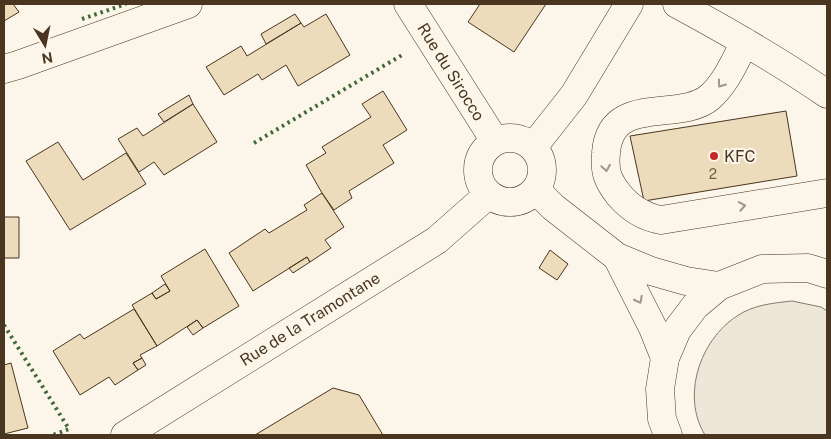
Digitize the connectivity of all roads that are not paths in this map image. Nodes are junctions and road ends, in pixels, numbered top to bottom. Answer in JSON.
{"nodes":[{"id":1,"x":188,"y":4,"type":"edge"},
{"id":2,"x":408,"y":4,"type":"edge"},
{"id":3,"x":629,"y":4,"type":"edge"},
{"id":4,"x":677,"y":4,"type":"edge"},
{"id":5,"x":745,"y":42,"type":"junction"},
{"id":6,"x":4,"y":68,"type":"edge"},
{"id":7,"x":827,"y":94,"type":"edge"},
{"id":8,"x":495,"y":141,"type":"junction"},
{"id":9,"x":533,"y":146,"type":"junction"},
{"id":10,"x":536,"y":190,"type":"junction"},
{"id":11,"x":827,"y":193,"type":"edge"},
{"id":12,"x":489,"y":194,"type":"junction"},
{"id":13,"x":618,"y":257,"type":"junction"},
{"id":14,"x":821,"y":267,"type":"edge"},
{"id":15,"x":719,"y":286,"type":"junction"},
{"id":16,"x":664,"y":358,"type":"junction"},
{"id":17,"x":662,"y":430,"type":"edge"},
{"id":18,"x":125,"y":435,"type":"edge"}],
"edges":[{"from":1,"to":6,"type":"street"},
{"from":2,"to":8,"type":"street","name":"Rue du Sirocco"},
{"from":3,"to":9,"type":"street"},
{"from":4,"to":5,"type":"street"},
{"from":5,"to":7,"type":"street"},
{"from":5,"to":11,"type":"street","one_way":true},
{"from":8,"to":9,"type":"street"},
{"from":8,"to":12,"type":"street"},
{"from":9,"to":10,"type":"street"},
{"from":10,"to":12,"type":"street"},
{"from":10,"to":13,"type":"street"},
{"from":12,"to":18,"type":"street","name":"Rue de la Tramontane"},
{"from":13,"to":15,"type":"street"},
{"from":13,"to":16,"type":"street","one_way":true},
{"from":14,"to":15,"type":"street"},
{"from":15,"to":16,"type":"street"},
{"from":16,"to":17,"type":"street"}]}
